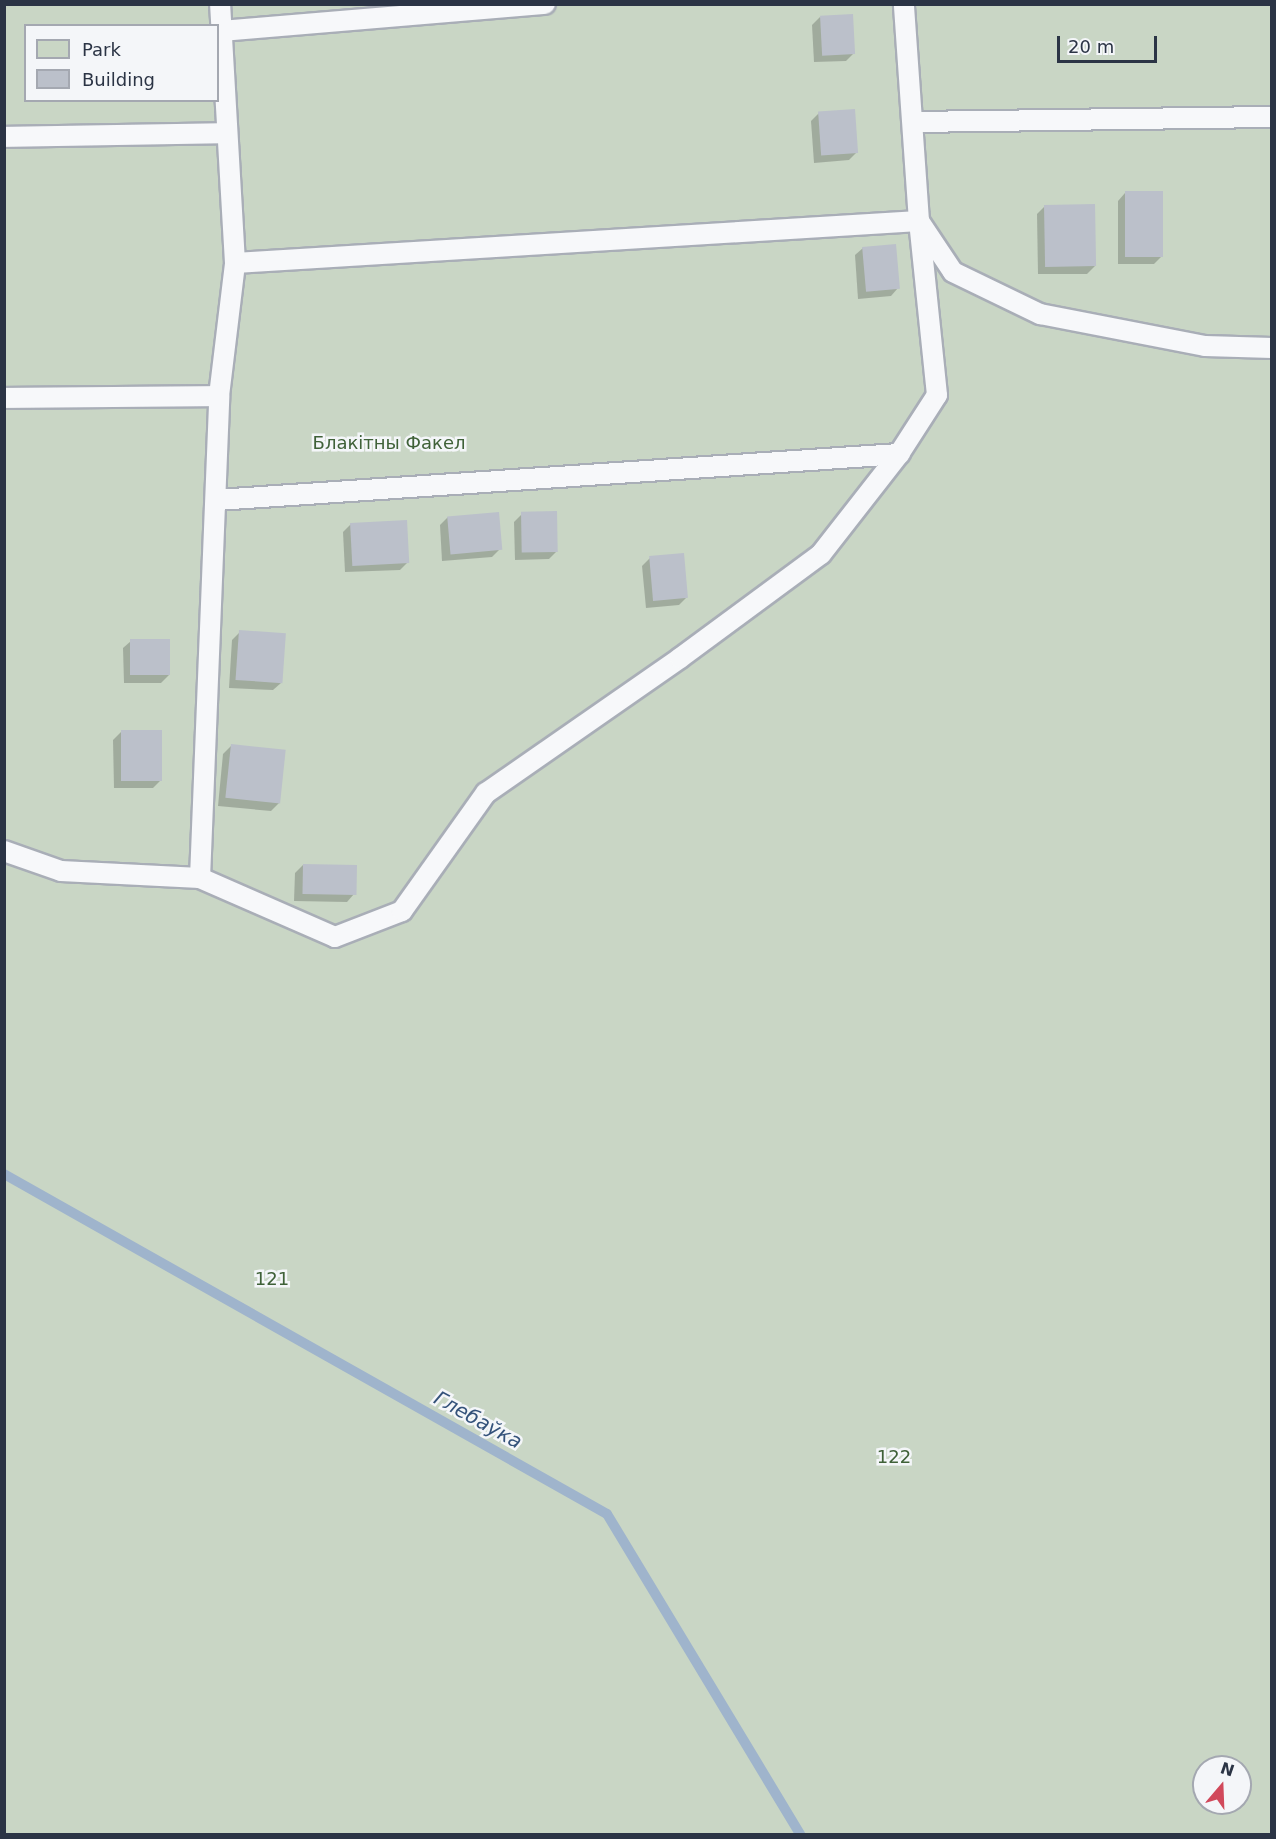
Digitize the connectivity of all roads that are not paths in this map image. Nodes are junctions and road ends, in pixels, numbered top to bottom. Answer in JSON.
{"nodes":[{"id":1,"x":220,"y":4,"type":"edge"},
{"id":2,"x":545,"y":4,"type":"edge"},
{"id":3,"x":904,"y":4,"type":"edge"},
{"id":4,"x":222,"y":31,"type":"junction"},
{"id":5,"x":1272,"y":117,"type":"edge"},
{"id":6,"x":912,"y":122,"type":"junction"},
{"id":7,"x":226,"y":133,"type":"junction"},
{"id":8,"x":4,"y":137,"type":"edge"},
{"id":9,"x":919,"y":221,"type":"junction"},
{"id":10,"x":235,"y":263,"type":"junction"},
{"id":11,"x":1272,"y":348,"type":"edge"},
{"id":12,"x":219,"y":396,"type":"junction"},
{"id":13,"x":4,"y":398,"type":"edge"},
{"id":14,"x":899,"y":454,"type":"junction"},
{"id":15,"x":217,"y":500,"type":"junction"},
{"id":16,"x":4,"y":851,"type":"edge"},
{"id":17,"x":200,"y":878,"type":"junction"}],
"edges":[{"from":1,"to":4,"type":"lane"},
{"from":2,"to":4,"type":"lane"},
{"from":3,"to":6,"type":"lane"},
{"from":4,"to":7,"type":"lane"},
{"from":5,"to":6,"type":"lane"},
{"from":6,"to":9,"type":"lane"},
{"from":7,"to":8,"type":"lane"},
{"from":7,"to":10,"type":"lane"},
{"from":9,"to":10,"type":"lane"},
{"from":9,"to":11,"type":"lane"},
{"from":9,"to":14,"type":"lane"},
{"from":10,"to":12,"type":"lane"},
{"from":12,"to":13,"type":"lane"},
{"from":12,"to":15,"type":"lane"},
{"from":14,"to":15,"type":"lane"},
{"from":14,"to":17,"type":"lane"},
{"from":15,"to":17,"type":"lane"},
{"from":16,"to":17,"type":"lane"}]}
